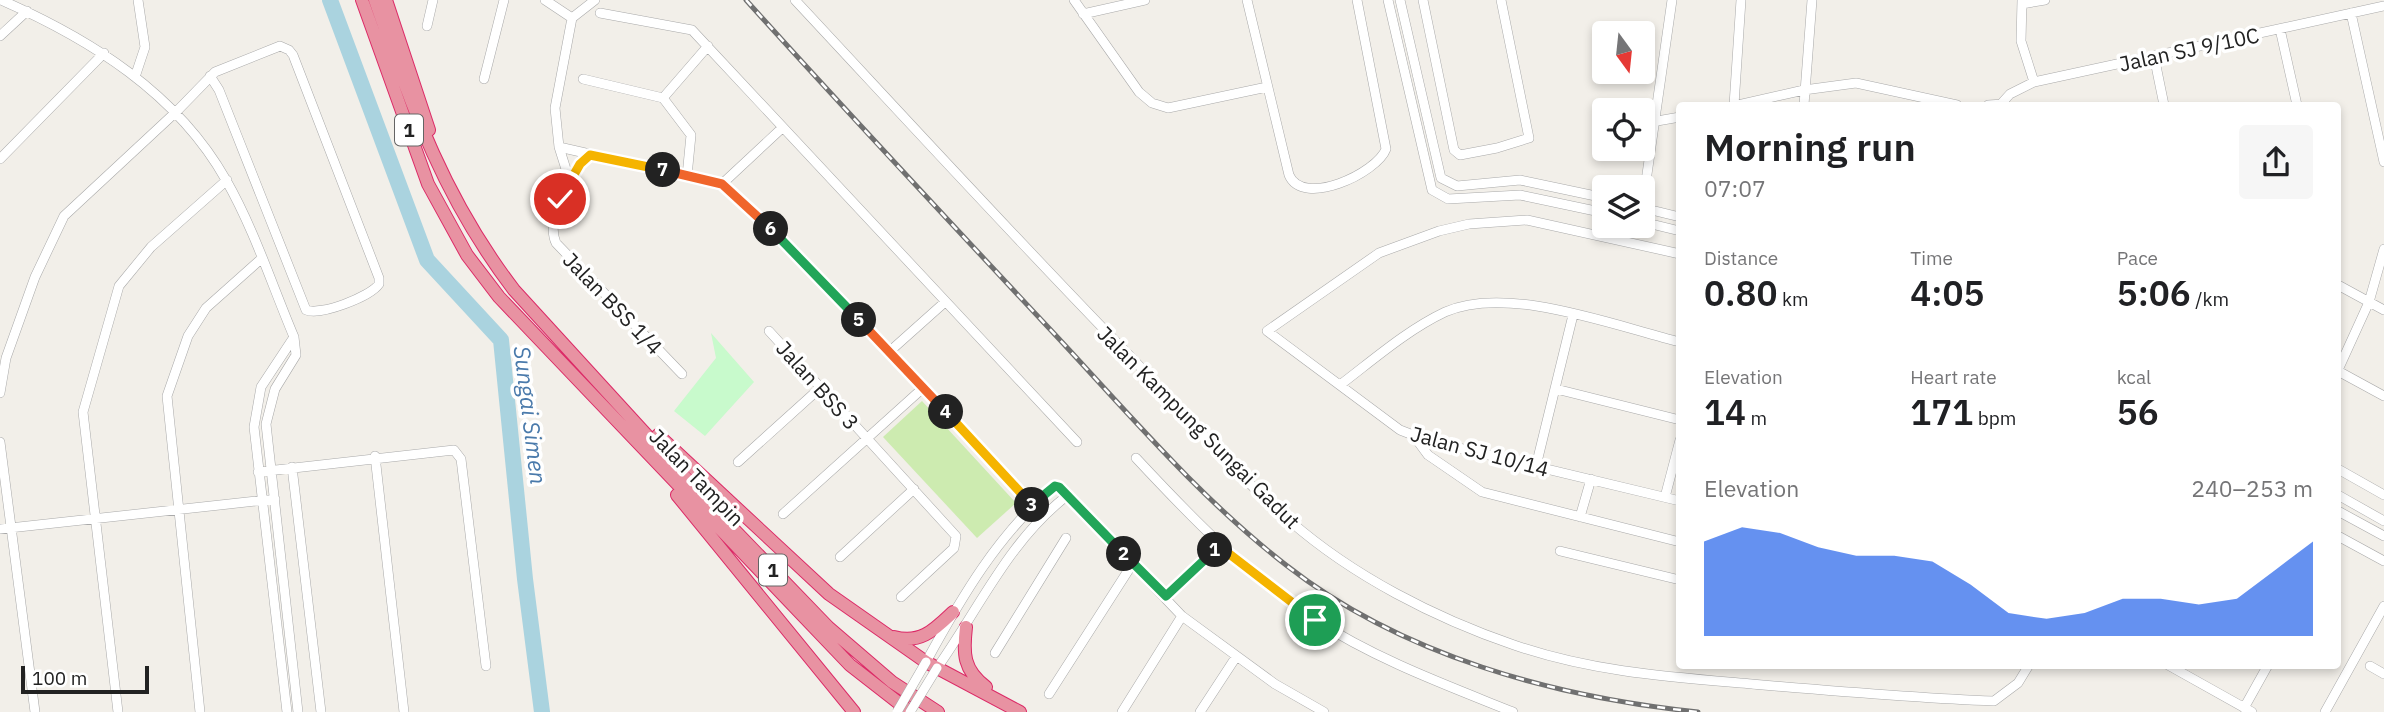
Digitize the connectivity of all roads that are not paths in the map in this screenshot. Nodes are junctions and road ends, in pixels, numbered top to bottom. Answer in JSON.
{"nodes":[{"id":1,"x":1,"y":0,"type":"edge"},
{"id":2,"x":138,"y":0,"type":"edge"},
{"id":3,"x":362,"y":0,"type":"edge"},
{"id":4,"x":374,"y":0,"type":"edge"},
{"id":5,"x":386,"y":0,"type":"edge"},
{"id":6,"x":433,"y":0,"type":"edge"},
{"id":7,"x":504,"y":0,"type":"edge"},
{"id":8,"x":545,"y":0,"type":"edge"},
{"id":9,"x":595,"y":0,"type":"edge"},
{"id":10,"x":795,"y":0,"type":"edge"},
{"id":11,"x":1074,"y":0,"type":"edge"},
{"id":12,"x":1145,"y":0,"type":"edge"},
{"id":13,"x":1247,"y":0,"type":"edge"},
{"id":14,"x":1357,"y":0,"type":"edge"},
{"id":15,"x":1388,"y":0,"type":"edge"},
{"id":16,"x":1400,"y":0,"type":"edge"},
{"id":17,"x":1423,"y":0,"type":"edge"},
{"id":18,"x":1501,"y":0,"type":"edge"},
{"id":19,"x":1672,"y":0,"type":"edge"},
{"id":20,"x":1741,"y":0,"type":"edge"},
{"id":21,"x":1812,"y":0,"type":"edge"},
{"id":22,"x":2045,"y":0,"type":"edge"},
{"id":23,"x":2022,"y":2,"type":"edge"},
{"id":24,"x":2380,"y":4,"type":"edge"},
{"id":25,"x":27,"y":11,"type":"junction"},
{"id":26,"x":600,"y":13,"type":"dead end"},
{"id":27,"x":2351,"y":13,"type":"junction"},
{"id":28,"x":1083,"y":14,"type":"junction"},
{"id":29,"x":572,"y":18,"type":"junction"},
{"id":30,"x":428,"y":26,"type":"dead end"},
{"id":31,"x":2280,"y":29,"type":"junction"},
{"id":32,"x":0,"y":36,"type":"edge"},
{"id":33,"x":708,"y":46,"type":"junction"},
{"id":34,"x":104,"y":52,"type":"junction"},
{"id":35,"x":2154,"y":56,"type":"junction"},
{"id":36,"x":210,"y":76,"type":"junction"},
{"id":37,"x":135,"y":78,"type":"junction"},
{"id":38,"x":484,"y":79,"type":"dead end"},
{"id":39,"x":583,"y":79,"type":"dead end"},
{"id":40,"x":2034,"y":82,"type":"junction"},
{"id":41,"x":1267,"y":87,"type":"junction"},
{"id":42,"x":1804,"y":90,"type":"junction"},
{"id":43,"x":663,"y":98,"type":"junction"},
{"id":44,"x":1736,"y":102,"type":"edge"},
{"id":45,"x":1750,"y":102,"type":"edge"},
{"id":46,"x":1804,"y":102,"type":"edge"},
{"id":47,"x":1944,"y":102,"type":"edge"},
{"id":48,"x":2004,"y":102,"type":"edge"},
{"id":49,"x":2163,"y":102,"type":"edge"},
{"id":50,"x":2296,"y":102,"type":"edge"},
{"id":51,"x":177,"y":111,"type":"junction"},
{"id":52,"x":1676,"y":118,"type":"edge"},
{"id":53,"x":1657,"y":121,"type":"junction"},
{"id":54,"x":781,"y":129,"type":"junction"},
{"id":55,"x":2381,"y":134,"type":"edge"},
{"id":56,"x":559,"y":147,"type":"junction"},
{"id":57,"x":590,"y":155,"type":"junction"},
{"id":58,"x":0,"y":159,"type":"edge"},
{"id":59,"x":2384,"y":162,"type":"edge"},
{"id":60,"x":441,"y":170,"type":"junction"},
{"id":61,"x":1648,"y":175,"type":"edge"},
{"id":62,"x":688,"y":176,"type":"junction"},
{"id":63,"x":227,"y":180,"type":"junction"},
{"id":64,"x":570,"y":181,"type":"junction"},
{"id":65,"x":722,"y":184,"type":"junction"},
{"id":66,"x":1592,"y":195,"type":"edge"},
{"id":67,"x":1592,"y":210,"type":"edge"},
{"id":68,"x":1655,"y":211,"type":"edge"},
{"id":69,"x":1676,"y":216,"type":"edge"},
{"id":70,"x":1655,"y":225,"type":"edge"},
{"id":71,"x":1676,"y":230,"type":"edge"},
{"id":72,"x":2384,"y":249,"type":"edge"},
{"id":73,"x":1676,"y":253,"type":"edge"},
{"id":74,"x":261,"y":259,"type":"junction"},
{"id":75,"x":2341,"y":287,"type":"edge"},
{"id":76,"x":945,"y":302,"type":"junction"},
{"id":77,"x":2369,"y":302,"type":"junction"},
{"id":78,"x":2384,"y":310,"type":"edge"},
{"id":79,"x":1573,"y":315,"type":"junction"},
{"id":80,"x":769,"y":331,"type":"dead end"},
{"id":81,"x":294,"y":337,"type":"junction"},
{"id":82,"x":1676,"y":341,"type":"edge"},
{"id":83,"x":889,"y":352,"type":"junction"},
{"id":84,"x":2341,"y":363,"type":"edge"},
{"id":85,"x":2341,"y":372,"type":"edge"},
{"id":86,"x":682,"y":374,"type":"dead end"},
{"id":87,"x":1339,"y":385,"type":"junction"},
{"id":88,"x":820,"y":387,"type":"junction"},
{"id":89,"x":923,"y":388,"type":"junction"},
{"id":90,"x":1556,"y":389,"type":"junction"},
{"id":91,"x":0,"y":393,"type":"edge"},
{"id":92,"x":2384,"y":396,"type":"edge"},
{"id":93,"x":624,"y":409,"type":"junction"},
{"id":94,"x":1676,"y":419,"type":"edge"},
{"id":95,"x":1414,"y":436,"type":"junction"},
{"id":96,"x":867,"y":438,"type":"junction"},
{"id":97,"x":0,"y":442,"type":"edge"},
{"id":98,"x":1077,"y":442,"type":"dead end"},
{"id":99,"x":642,"y":448,"type":"junction"},
{"id":100,"x":1676,"y":455,"type":"edge"},
{"id":101,"x":375,"y":457,"type":"junction"},
{"id":102,"x":1136,"y":458,"type":"dead end"},
{"id":103,"x":738,"y":462,"type":"dead end"},
{"id":104,"x":1536,"y":466,"type":"junction"},
{"id":105,"x":292,"y":467,"type":"junction"},
{"id":106,"x":272,"y":469,"type":"junction"},
{"id":107,"x":2341,"y":471,"type":"edge"},
{"id":108,"x":258,"y":472,"type":"junction"},
{"id":109,"x":1591,"y":479,"type":"junction"},
{"id":110,"x":914,"y":489,"type":"junction"},
{"id":111,"x":1068,"y":495,"type":"junction"},
{"id":112,"x":2384,"y":495,"type":"edge"},
{"id":113,"x":1665,"y":497,"type":"junction"},
{"id":114,"x":2341,"y":497,"type":"edge"},
{"id":115,"x":275,"y":499,"type":"junction"},
{"id":116,"x":1676,"y":499,"type":"edge"},
{"id":117,"x":262,"y":500,"type":"junction"},
{"id":118,"x":1032,"y":505,"type":"junction"},
{"id":119,"x":180,"y":510,"type":"junction"},
{"id":120,"x":2341,"y":513,"type":"edge"},
{"id":121,"x":783,"y":514,"type":"dead end"},
{"id":122,"x":1042,"y":515,"type":"junction"},
{"id":123,"x":1580,"y":517,"type":"junction"},
{"id":124,"x":97,"y":519,"type":"junction"},
{"id":125,"x":2384,"y":520,"type":"edge"},
{"id":126,"x":11,"y":527,"type":"junction"},
{"id":127,"x":0,"y":529,"type":"edge"},
{"id":128,"x":2384,"y":536,"type":"edge"},
{"id":129,"x":1066,"y":538,"type":"dead end"},
{"id":130,"x":2341,"y":538,"type":"edge"},
{"id":131,"x":1676,"y":541,"type":"edge"},
{"id":132,"x":1219,"y":546,"type":"junction"},
{"id":133,"x":1560,"y":551,"type":"dead end"},
{"id":134,"x":840,"y":557,"type":"dead end"},
{"id":135,"x":2384,"y":561,"type":"edge"},
{"id":136,"x":1133,"y":563,"type":"junction"},
{"id":137,"x":1676,"y":579,"type":"edge"},
{"id":138,"x":1166,"y":596,"type":"junction"},
{"id":139,"x":901,"y":597,"type":"dead end"},
{"id":140,"x":2384,"y":606,"type":"edge"},
{"id":141,"x":953,"y":612,"type":"junction"},
{"id":142,"x":1182,"y":616,"type":"junction"},
{"id":143,"x":966,"y":626,"type":"junction"},
{"id":144,"x":884,"y":634,"type":"junction"},
{"id":145,"x":995,"y":653,"type":"dead end"},
{"id":146,"x":1236,"y":657,"type":"junction"},
{"id":147,"x":931,"y":665,"type":"junction"},
{"id":148,"x":486,"y":666,"type":"dead end"},
{"id":149,"x":2370,"y":666,"type":"dead end"},
{"id":150,"x":2027,"y":669,"type":"edge"},
{"id":151,"x":2176,"y":669,"type":"edge"},
{"id":152,"x":2188,"y":669,"type":"edge"},
{"id":153,"x":2267,"y":669,"type":"edge"},
{"id":154,"x":2185,"y":674,"type":"junction"},
{"id":155,"x":2384,"y":674,"type":"edge"},
{"id":156,"x":836,"y":689,"type":"junction"},
{"id":157,"x":1049,"y":694,"type":"dead end"},
{"id":158,"x":2248,"y":710,"type":"edge"},
{"id":159,"x":1019,"y":711,"type":"edge"},
{"id":160,"x":34,"y":712,"type":"edge"},
{"id":161,"x":118,"y":712,"type":"edge"},
{"id":162,"x":200,"y":712,"type":"edge"},
{"id":163,"x":287,"y":712,"type":"edge"},
{"id":164,"x":298,"y":712,"type":"edge"},
{"id":165,"x":321,"y":712,"type":"edge"},
{"id":166,"x":404,"y":712,"type":"edge"},
{"id":167,"x":854,"y":712,"type":"edge"},
{"id":168,"x":861,"y":712,"type":"edge"},
{"id":169,"x":897,"y":712,"type":"edge"},
{"id":170,"x":911,"y":712,"type":"edge"},
{"id":171,"x":939,"y":712,"type":"edge"},
{"id":172,"x":1122,"y":712,"type":"edge"},
{"id":173,"x":1200,"y":712,"type":"edge"},
{"id":174,"x":1324,"y":712,"type":"edge"},
{"id":175,"x":1513,"y":712,"type":"edge"},
{"id":176,"x":2325,"y":712,"type":"edge"}],
"edges":[{"from":1,"to":25,"type":"street"},
{"from":2,"to":37,"type":"street"},
{"from":3,"to":99,"type":"highway","name":"Jalan Tampin","number":"1"},
{"from":4,"to":60,"type":"highway","number":"1"},
{"from":5,"to":60,"type":"highway"},
{"from":6,"to":30,"type":"street"},
{"from":7,"to":38,"type":"street"},
{"from":8,"to":29,"type":"street"},
{"from":9,"to":29,"type":"street"},
{"from":10,"to":150,"type":"street","name":"Jalan Kampung Sungai Gadut"},
{"from":11,"to":28,"type":"street"},
{"from":12,"to":28,"type":"street"},
{"from":13,"to":41,"type":"street"},
{"from":14,"to":41,"type":"street"},
{"from":15,"to":67,"type":"street"},
{"from":16,"to":66,"type":"street"},
{"from":17,"to":18,"type":"street"},
{"from":19,"to":53,"type":"street"},
{"from":20,"to":44,"type":"street"},
{"from":21,"to":42,"type":"street"},
{"from":22,"to":23,"type":"street"},
{"from":23,"to":40,"type":"street"},
{"from":24,"to":27,"type":"street","name":"Jalan SJ 9/10C"},
{"from":25,"to":32,"type":"street"},
{"from":25,"to":34,"type":"street"},
{"from":26,"to":33,"type":"street"},
{"from":27,"to":31,"type":"street","name":"Jalan SJ 9/10C"},
{"from":27,"to":55,"type":"street"},
{"from":28,"to":41,"type":"street"},
{"from":29,"to":56,"type":"street"},
{"from":31,"to":35,"type":"street","name":"Jalan SJ 9/10C"},
{"from":31,"to":50,"type":"street"},
{"from":33,"to":43,"type":"street"},
{"from":33,"to":54,"type":"street"},
{"from":34,"to":37,"type":"street"},
{"from":34,"to":58,"type":"street"},
{"from":35,"to":40,"type":"street","name":"Jalan SJ 9/10C"},
{"from":35,"to":49,"type":"street"},
{"from":36,"to":36,"type":"street"},
{"from":36,"to":51,"type":"street"},
{"from":37,"to":51,"type":"street"},
{"from":39,"to":43,"type":"street"},
{"from":40,"to":48,"type":"street","name":"Jalan SJ 9/10C"},
{"from":42,"to":45,"type":"street"},
{"from":42,"to":46,"type":"street"},
{"from":42,"to":47,"type":"street"},
{"from":43,"to":62,"type":"street"},
{"from":51,"to":63,"type":"street"},
{"from":51,"to":91,"type":"street"},
{"from":52,"to":53,"type":"street"},
{"from":53,"to":61,"type":"street"},
{"from":54,"to":65,"type":"street"},
{"from":54,"to":76,"type":"street"},
{"from":55,"to":59,"type":"street"},
{"from":56,"to":57,"type":"street"},
{"from":56,"to":64,"type":"street"},
{"from":57,"to":62,"type":"street"},
{"from":57,"to":64,"type":"street","name":"Jalan BSS 1/4"},
{"from":60,"to":93,"type":"highway","number":"1"},
{"from":62,"to":65,"type":"street"},
{"from":63,"to":74,"type":"street"},
{"from":63,"to":124,"type":"street"},
{"from":64,"to":86,"type":"street","name":"Jalan BSS 1/4"},
{"from":65,"to":83,"type":"street"},
{"from":68,"to":69,"type":"street"},
{"from":70,"to":71,"type":"street"},
{"from":72,"to":77,"type":"street"},
{"from":73,"to":87,"type":"street","name":"Jalan SJ 10/14"},
{"from":74,"to":81,"type":"street"},
{"from":74,"to":119,"type":"street"},
{"from":75,"to":77,"type":"street"},
{"from":76,"to":83,"type":"street"},
{"from":76,"to":98,"type":"street"},
{"from":77,"to":78,"type":"street"},
{"from":77,"to":84,"type":"street"},
{"from":79,"to":82,"type":"street"},
{"from":79,"to":87,"type":"street"},
{"from":79,"to":90,"type":"street"},
{"from":80,"to":88,"type":"street","name":"Jalan BSS 3"},
{"from":81,"to":106,"type":"street"},
{"from":81,"to":108,"type":"street"},
{"from":83,"to":89,"type":"street"},
{"from":85,"to":92,"type":"street"},
{"from":87,"to":95,"type":"street","name":"Jalan SJ 10/14"},
{"from":88,"to":96,"type":"street","name":"Jalan BSS 3"},
{"from":88,"to":103,"type":"street"},
{"from":89,"to":96,"type":"street"},
{"from":89,"to":118,"type":"street"},
{"from":90,"to":94,"type":"street"},
{"from":90,"to":104,"type":"street"},
{"from":93,"to":144,"type":"highway"},
{"from":93,"to":171,"type":"highway","name":"Jalan Tampin","number":"1"},
{"from":95,"to":104,"type":"street","name":"Jalan SJ 10/14"},
{"from":95,"to":123,"type":"street"},
{"from":96,"to":110,"type":"street","name":"Jalan BSS 3"},
{"from":96,"to":121,"type":"street"},
{"from":97,"to":126,"type":"street"},
{"from":99,"to":156,"type":"highway"},
{"from":99,"to":170,"type":"highway","name":"Jalan Tampin","number":"1"},
{"from":100,"to":113,"type":"street"},
{"from":101,"to":105,"type":"street"},
{"from":101,"to":148,"type":"street"},
{"from":101,"to":166,"type":"street"},
{"from":102,"to":132,"type":"street"},
{"from":104,"to":109,"type":"street","name":"Jalan SJ 10/14"},
{"from":105,"to":106,"type":"street"},
{"from":105,"to":165,"type":"street"},
{"from":106,"to":108,"type":"street"},
{"from":106,"to":115,"type":"street"},
{"from":107,"to":112,"type":"street"},
{"from":108,"to":117,"type":"street"},
{"from":109,"to":113,"type":"street","name":"Jalan SJ 10/14"},
{"from":109,"to":123,"type":"street"},
{"from":110,"to":134,"type":"street"},
{"from":110,"to":139,"type":"street","name":"Jalan BSS 3"},
{"from":111,"to":118,"type":"street"},
{"from":111,"to":122,"type":"street"},
{"from":111,"to":136,"type":"street"},
{"from":113,"to":116,"type":"street","name":"Jalan SJ 10/14"},
{"from":114,"to":125,"type":"street"},
{"from":115,"to":117,"type":"street"},
{"from":115,"to":164,"type":"street"},
{"from":117,"to":119,"type":"street"},
{"from":117,"to":163,"type":"street"},
{"from":118,"to":122,"type":"street"},
{"from":118,"to":141,"type":"street"},
{"from":119,"to":124,"type":"street"},
{"from":119,"to":162,"type":"street"},
{"from":120,"to":128,"type":"street"},
{"from":122,"to":143,"type":"street"},
{"from":123,"to":131,"type":"street"},
{"from":124,"to":126,"type":"street"},
{"from":124,"to":161,"type":"street"},
{"from":126,"to":127,"type":"street"},
{"from":126,"to":160,"type":"street"},
{"from":129,"to":145,"type":"street"},
{"from":130,"to":135,"type":"street"},
{"from":132,"to":138,"type":"street"},
{"from":132,"to":175,"type":"street"},
{"from":133,"to":137,"type":"street"},
{"from":136,"to":138,"type":"street"},
{"from":136,"to":157,"type":"street"},
{"from":138,"to":142,"type":"street"},
{"from":140,"to":176,"type":"street"},
{"from":141,"to":144,"type":"highway"},
{"from":141,"to":147,"type":"street"},
{"from":142,"to":146,"type":"street"},
{"from":142,"to":172,"type":"street"},
{"from":143,"to":147,"type":"street"},
{"from":143,"to":159,"type":"highway"},
{"from":144,"to":147,"type":"highway"},
{"from":146,"to":173,"type":"street"},
{"from":146,"to":174,"type":"street"},
{"from":147,"to":159,"type":"highway"},
{"from":147,"to":169,"type":"street","bridge":true},
{"from":147,"to":170,"type":"street","bridge":true},
{"from":149,"to":155,"type":"street"},
{"from":151,"to":154,"type":"street"},
{"from":152,"to":154,"type":"street"},
{"from":153,"to":158,"type":"street"},
{"from":154,"to":158,"type":"street"},
{"from":156,"to":167,"type":"highway"},
{"from":156,"to":168,"type":"highway"}]}
